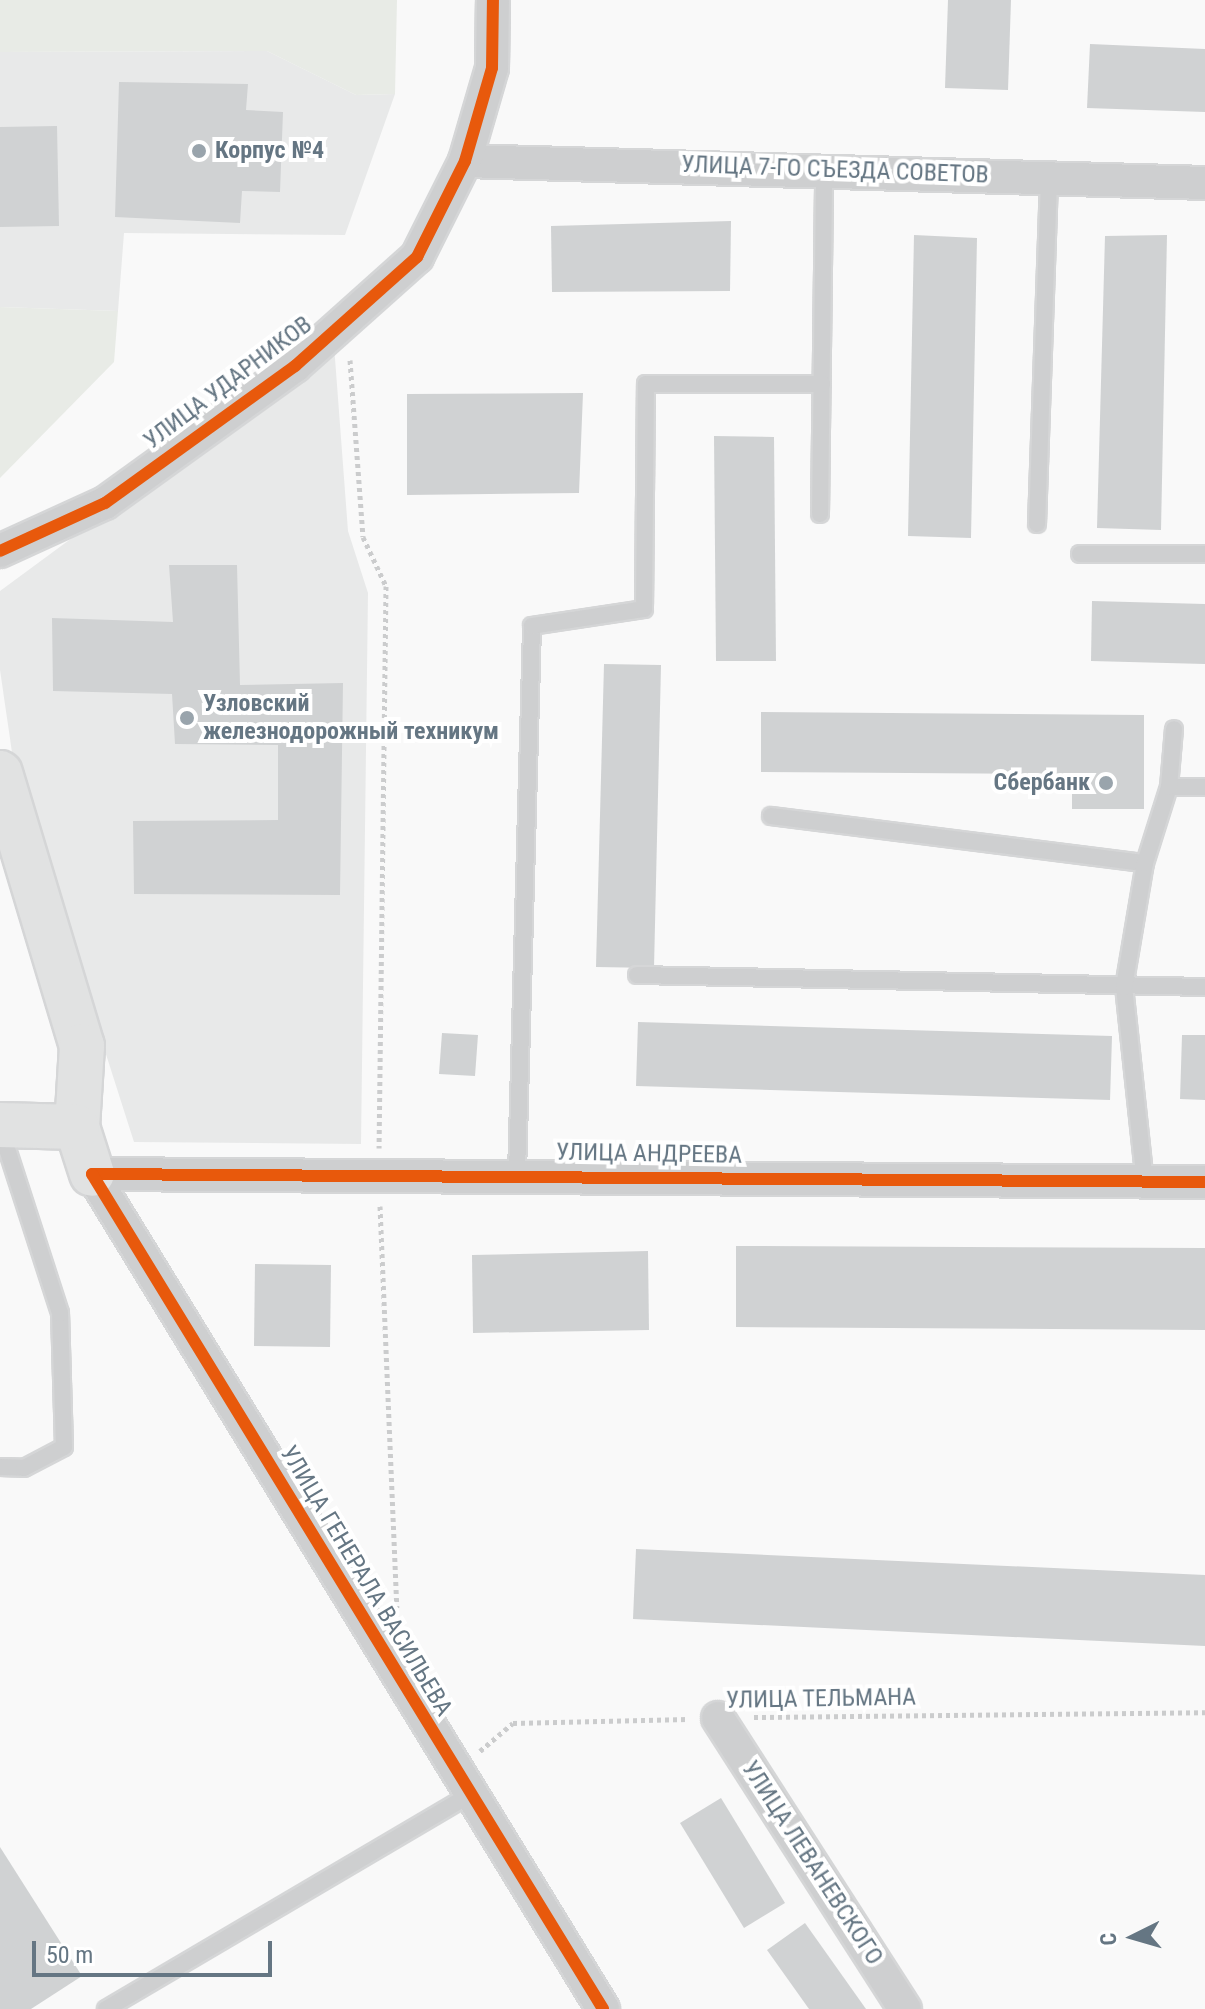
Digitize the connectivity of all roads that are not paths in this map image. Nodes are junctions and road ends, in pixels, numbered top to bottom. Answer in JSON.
{"nodes":[{"id":1,"x":493,"y":0,"type":"edge"},
{"id":2,"x":465,"y":161,"type":"junction"},
{"id":3,"x":824,"y":168,"type":"junction"},
{"id":4,"x":1049,"y":177,"type":"junction"},
{"id":5,"x":1205,"y":183,"type":"edge"},
{"id":6,"x":822,"y":384,"type":"junction"},
{"id":7,"x":820,"y":514,"type":"dead end"},
{"id":8,"x":1037,"y":524,"type":"dead end"},
{"id":9,"x":0,"y":551,"type":"edge"},
{"id":10,"x":1080,"y":554,"type":"dead end"},
{"id":11,"x":1205,"y":554,"type":"edge"},
{"id":12,"x":1174,"y":729,"type":"dead end"},
{"id":13,"x":0,"y":773,"type":"edge"},
{"id":14,"x":1169,"y":787,"type":"junction"},
{"id":15,"x":1205,"y":787,"type":"edge"},
{"id":16,"x":771,"y":816,"type":"dead end"},
{"id":17,"x":1145,"y":863,"type":"junction"},
{"id":18,"x":637,"y":975,"type":"dead end"},
{"id":19,"x":1124,"y":987,"type":"junction"},
{"id":20,"x":1205,"y":987,"type":"edge"},
{"id":21,"x":0,"y":1126,"type":"edge"},
{"id":22,"x":77,"y":1127,"type":"junction"},
{"id":23,"x":92,"y":1174,"type":"junction"},
{"id":24,"x":517,"y":1174,"type":"junction"},
{"id":25,"x":1205,"y":1182,"type":"edge"},
{"id":26,"x":1145,"y":1183,"type":"junction"},
{"id":27,"x":0,"y":1467,"type":"edge"},
{"id":28,"x":718,"y":1718,"type":"road end"},
{"id":29,"x":462,"y":1784,"type":"junction"},
{"id":30,"x":106,"y":2009,"type":"edge"},
{"id":31,"x":603,"y":2009,"type":"edge"},
{"id":32,"x":905,"y":2009,"type":"edge"}],
"edges":[{"from":1,"to":2,"type":"street","name":"УЛИЦА УДАРНИКОВ"},
{"from":2,"to":3,"type":"street","name":"УЛИЦА 7-ГО СЪЕЗДА СОВЕТОВ"},
{"from":2,"to":9,"type":"street","name":"УЛИЦА УДАРНИКОВ"},
{"from":3,"to":4,"type":"street","name":"УЛИЦА 7-ГО СЪЕЗДА СОВЕТОВ"},
{"from":3,"to":6,"type":"lane"},
{"from":4,"to":5,"type":"street","name":"УЛИЦА 7-ГО СЪЕЗДА СОВЕТОВ"},
{"from":4,"to":8,"type":"lane"},
{"from":6,"to":7,"type":"lane"},
{"from":6,"to":24,"type":"lane"},
{"from":10,"to":11,"type":"lane"},
{"from":12,"to":14,"type":"lane"},
{"from":13,"to":22,"type":"main road","name":"УЛИЦА ГЕНЕРАЛА ВАСИЛЬЕВА"},
{"from":14,"to":15,"type":"lane"},
{"from":14,"to":17,"type":"lane"},
{"from":16,"to":17,"type":"lane"},
{"from":17,"to":19,"type":"lane"},
{"from":18,"to":19,"type":"lane"},
{"from":19,"to":20,"type":"lane"},
{"from":19,"to":26,"type":"lane"},
{"from":21,"to":22,"type":"main road"},
{"from":21,"to":27,"type":"lane"},
{"from":22,"to":23,"type":"main road","name":"УЛИЦА ГЕНЕРАЛА ВАСИЛЬЕВА"},
{"from":23,"to":24,"type":"street","name":"УЛИЦА АНДРЕЕВА"},
{"from":23,"to":29,"type":"street","name":"УЛИЦА ГЕНЕРАЛА ВАСИЛЬЕВА"},
{"from":24,"to":26,"type":"street","name":"УЛИЦА АНДРЕЕВА"},
{"from":25,"to":26,"type":"street","name":"УЛИЦА АНДРЕЕВА"},
{"from":28,"to":32,"type":"street","name":"УЛИЦА ЛЕВАНЕВСКОГО"},
{"from":29,"to":30,"type":"lane"},
{"from":29,"to":31,"type":"street","name":"УЛИЦА ГЕНЕРАЛА ВАСИЛЬЕВА"}]}
